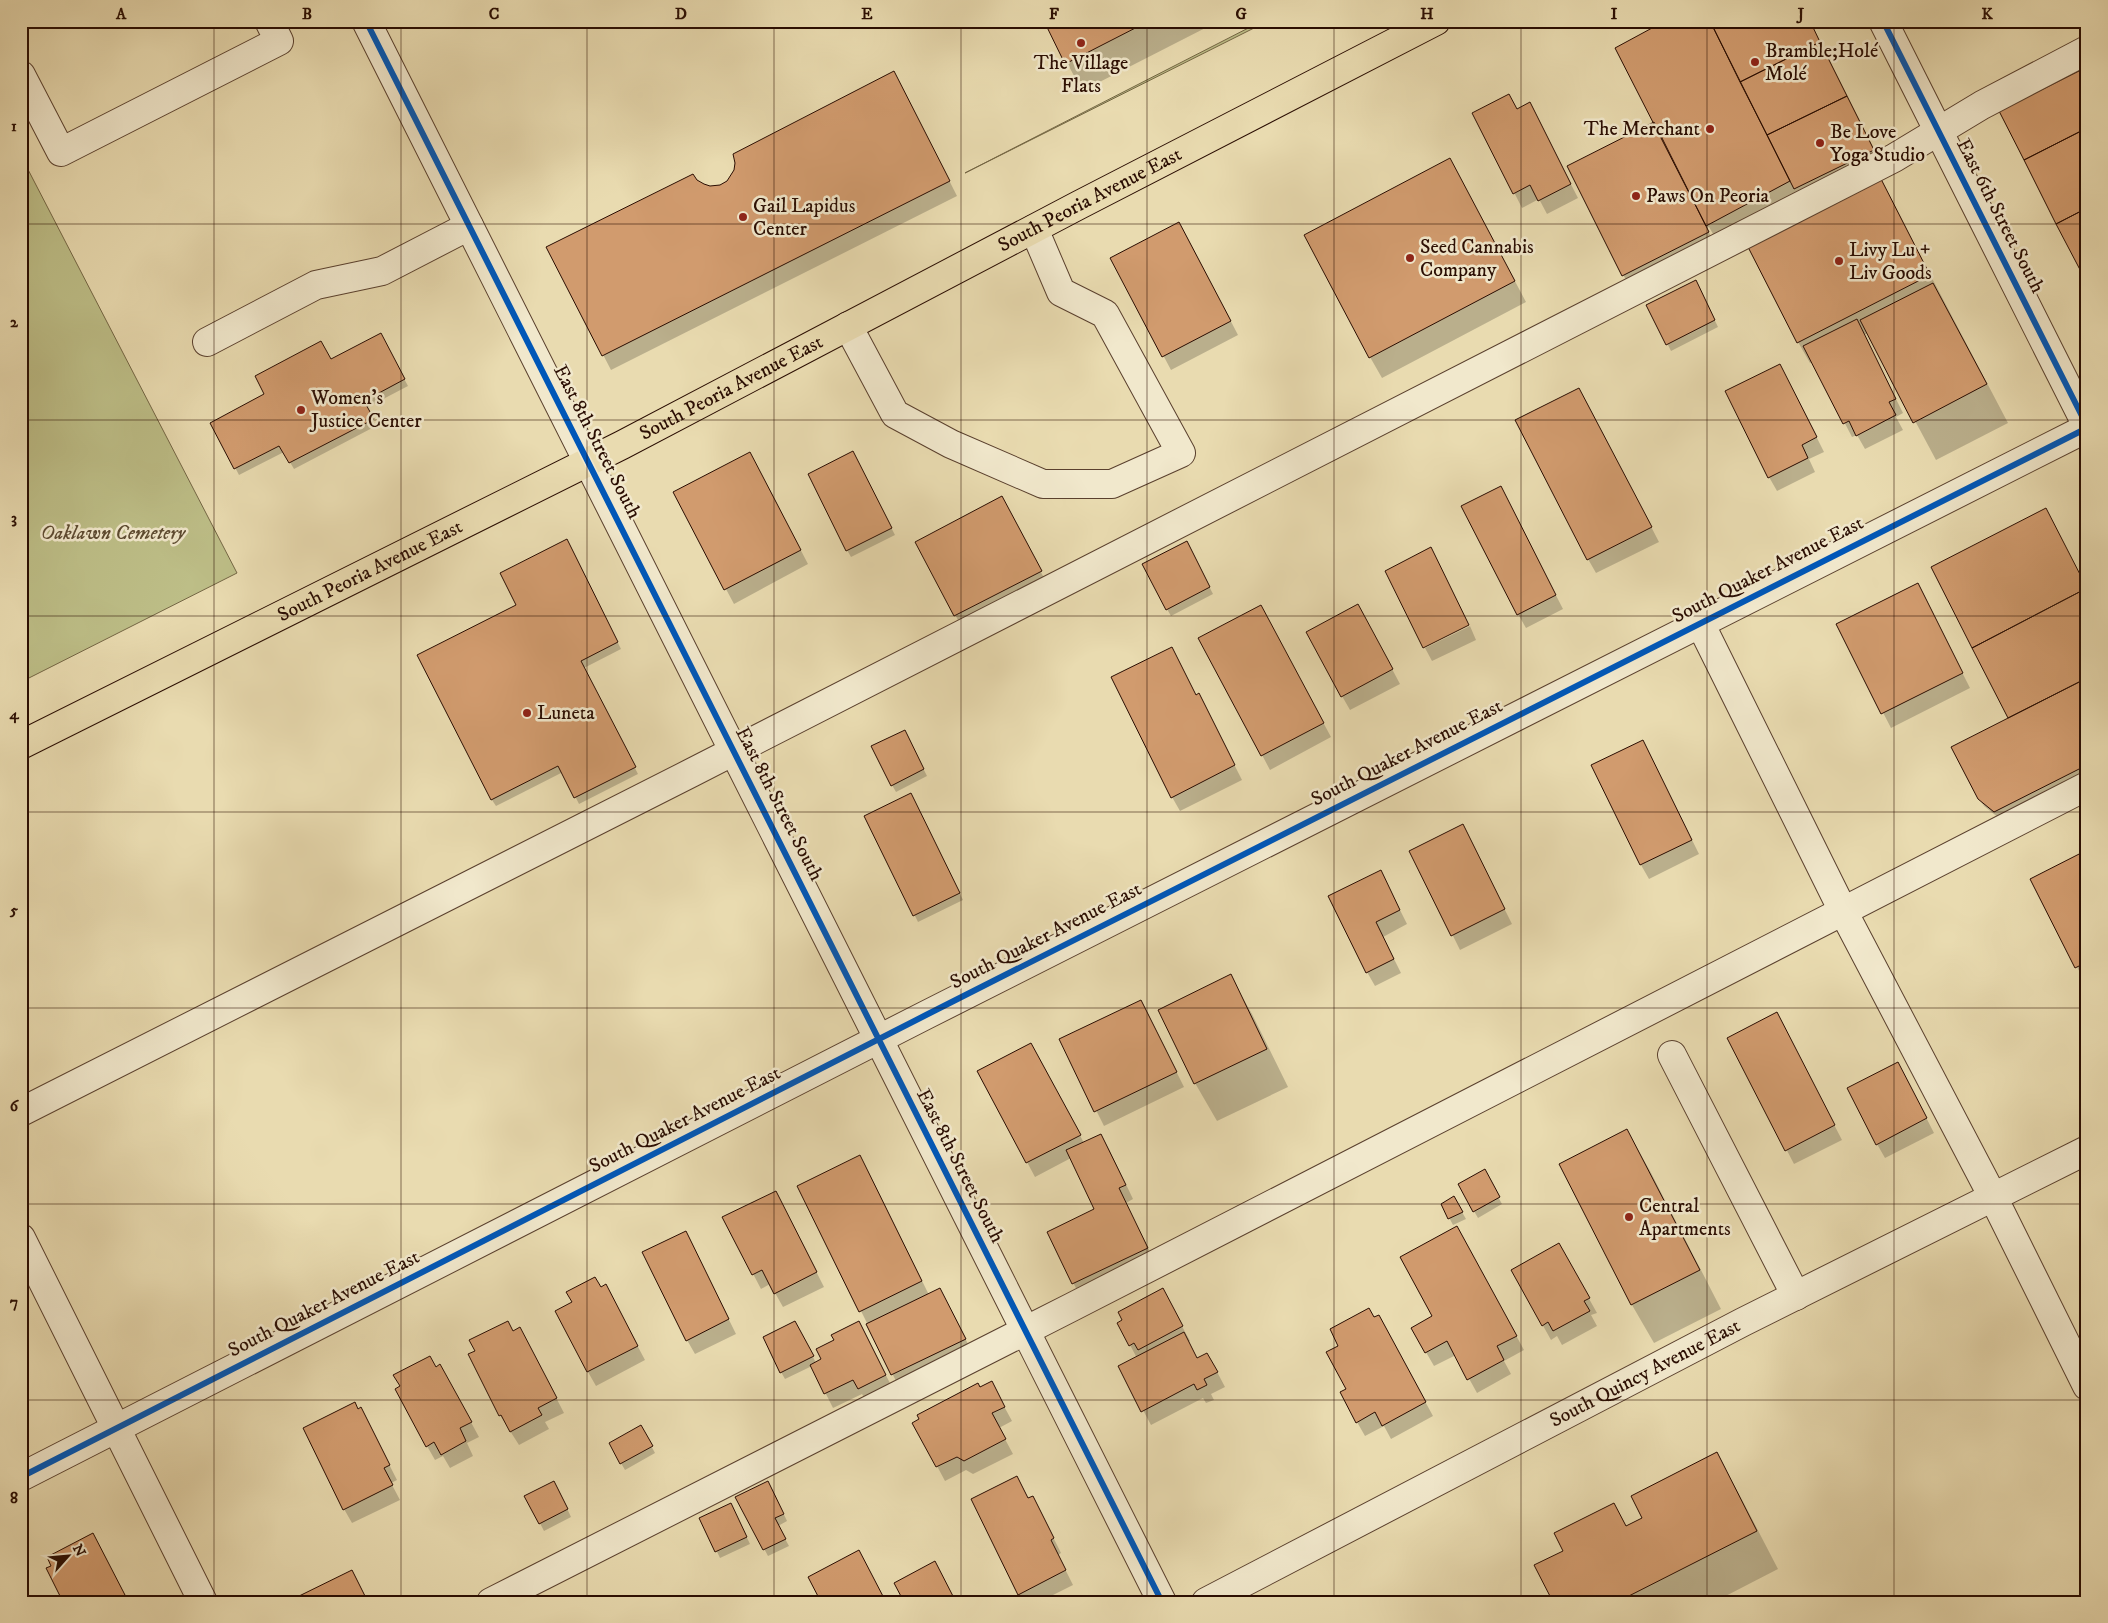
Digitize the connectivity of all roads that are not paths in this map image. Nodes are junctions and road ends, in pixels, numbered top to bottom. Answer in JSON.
{"nodes":[{"id":1,"x":269,"y":21,"type":"edge"},
{"id":2,"x":366,"y":21,"type":"edge"},
{"id":3,"x":1436,"y":21,"type":"edge"},
{"id":4,"x":1883,"y":21,"type":"edge"},
{"id":5,"x":2087,"y":50,"type":"edge"},
{"id":6,"x":21,"y":75,"type":"edge"},
{"id":7,"x":1939,"y":131,"type":"junction"},
{"id":8,"x":469,"y":226,"type":"junction"},
{"id":9,"x":1034,"y":229,"type":"junction"},
{"id":10,"x":848,"y":326,"type":"junction"},
{"id":11,"x":207,"y":342,"type":"dead end"},
{"id":12,"x":2087,"y":427,"type":"edge"},
{"id":13,"x":588,"y":462,"type":"junction"},
{"id":14,"x":1700,"y":623,"type":"junction"},
{"id":15,"x":21,"y":744,"type":"edge"},
{"id":16,"x":734,"y":752,"type":"junction"},
{"id":17,"x":2087,"y":786,"type":"edge"},
{"id":18,"x":1843,"y":911,"type":"junction"},
{"id":19,"x":879,"y":1039,"type":"junction"},
{"id":20,"x":1672,"y":1055,"type":"dead end"},
{"id":21,"x":21,"y":1112,"type":"edge"},
{"id":22,"x":2087,"y":1150,"type":"edge"},
{"id":23,"x":1993,"y":1198,"type":"junction"},
{"id":24,"x":21,"y":1238,"type":"edge"},
{"id":25,"x":1796,"y":1296,"type":"junction"},
{"id":26,"x":1025,"y":1331,"type":"junction"},
{"id":27,"x":2087,"y":1386,"type":"edge"},
{"id":28,"x":116,"y":1428,"type":"junction"},
{"id":29,"x":21,"y":1477,"type":"edge"},
{"id":30,"x":203,"y":1602,"type":"edge"},
{"id":31,"x":491,"y":1602,"type":"edge"},
{"id":32,"x":1162,"y":1602,"type":"edge"},
{"id":33,"x":1206,"y":1602,"type":"edge"}],
"edges":[{"from":1,"to":6,"type":"street"},
{"from":2,"to":8,"type":"street","name":"East 8th Street South"},
{"from":3,"to":9,"type":"main road","name":"South Peoria Avenue East"},
{"from":4,"to":7,"type":"street","name":"East 6th Street South"},
{"from":5,"to":7,"type":"street"},
{"from":7,"to":12,"type":"street","name":"East 6th Street South"},
{"from":7,"to":16,"type":"street"},
{"from":8,"to":11,"type":"street"},
{"from":8,"to":13,"type":"street","name":"East 8th Street South"},
{"from":9,"to":10,"type":"main road","name":"South Peoria Avenue East"},
{"from":9,"to":10,"type":"street"},
{"from":10,"to":13,"type":"main road","name":"South Peoria Avenue East"},
{"from":12,"to":14,"type":"street","name":"South Quaker Avenue East"},
{"from":13,"to":15,"type":"main road","name":"South Peoria Avenue East"},
{"from":13,"to":16,"type":"street","name":"East 8th Street South"},
{"from":14,"to":18,"type":"street"},
{"from":14,"to":19,"type":"street","name":"South Quaker Avenue East"},
{"from":16,"to":19,"type":"street","name":"East 8th Street South"},
{"from":16,"to":21,"type":"street"},
{"from":17,"to":18,"type":"street"},
{"from":18,"to":23,"type":"street"},
{"from":18,"to":26,"type":"street"},
{"from":19,"to":26,"type":"street","name":"East 8th Street South"},
{"from":19,"to":28,"type":"street","name":"South Quaker Avenue East"},
{"from":20,"to":25,"type":"street"},
{"from":22,"to":23,"type":"street","name":"South Quincy Avenue East"},
{"from":23,"to":25,"type":"street","name":"South Quincy Avenue East"},
{"from":23,"to":27,"type":"street"},
{"from":24,"to":28,"type":"street"},
{"from":25,"to":33,"type":"street","name":"South Quincy Avenue East"},
{"from":26,"to":31,"type":"street"},
{"from":26,"to":32,"type":"street","name":"East 8th Street South"},
{"from":28,"to":29,"type":"street","name":"South Quaker Avenue East"},
{"from":28,"to":30,"type":"street"}]}
